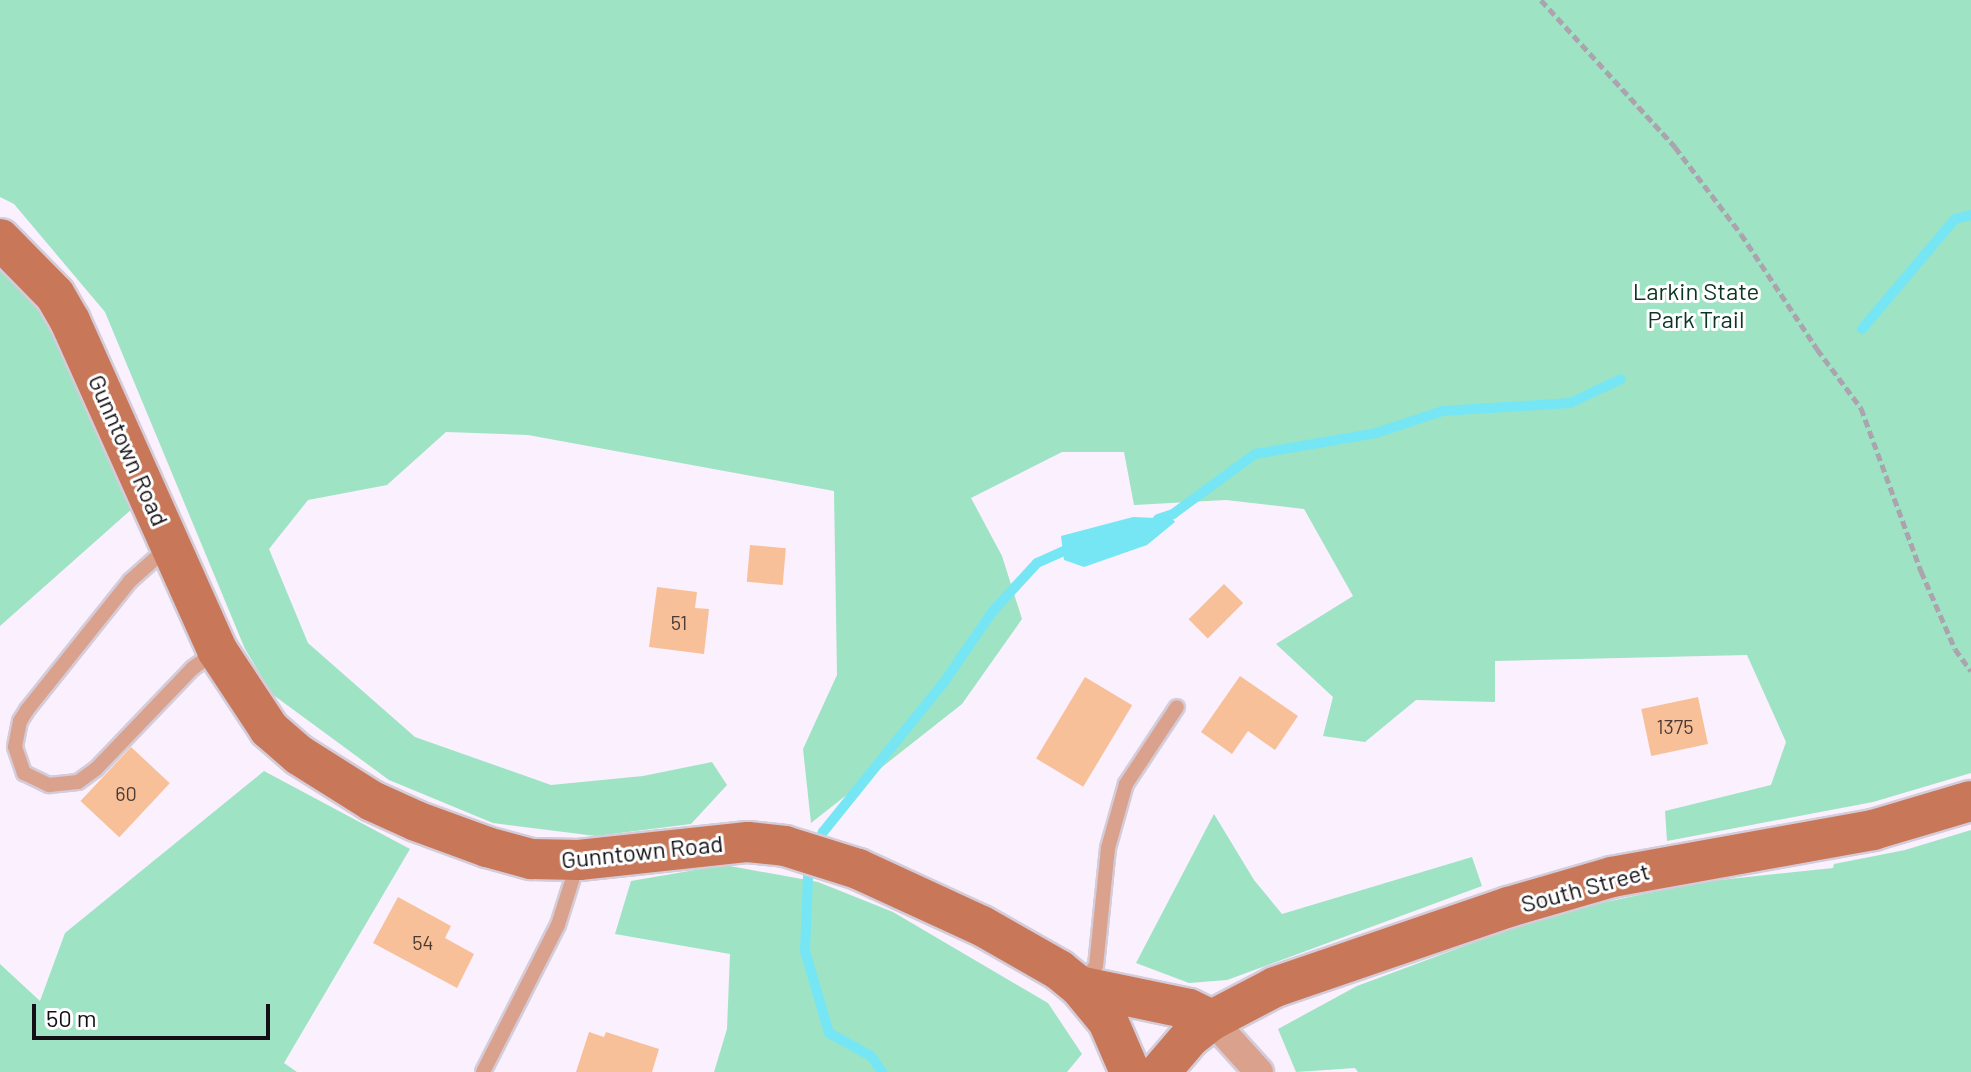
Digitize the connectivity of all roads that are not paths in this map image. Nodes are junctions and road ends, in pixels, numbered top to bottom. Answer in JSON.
{"nodes":[{"id":1,"x":0,"y":239,"type":"edge"},
{"id":2,"x":171,"y":545,"type":"junction"},
{"id":3,"x":217,"y":650,"type":"junction"},
{"id":4,"x":1177,"y":707,"type":"dead end"},
{"id":5,"x":1971,"y":801,"type":"edge"},
{"id":6,"x":579,"y":860,"type":"junction"},
{"id":7,"x":1079,"y":986,"type":"junction"},
{"id":8,"x":1212,"y":1020,"type":"junction"},
{"id":9,"x":1124,"y":1056,"type":"edge"},
{"id":10,"x":483,"y":1072,"type":"edge"},
{"id":11,"x":1160,"y":1072,"type":"edge"},
{"id":12,"x":1259,"y":1072,"type":"edge"}],
"edges":[{"from":1,"to":2,"type":"street","name":"Gunntown Road"},
{"from":2,"to":3,"type":"street","name":"Gunntown Road"},
{"from":2,"to":3,"type":"lane"},
{"from":3,"to":6,"type":"street","name":"Gunntown Road"},
{"from":4,"to":7,"type":"lane"},
{"from":5,"to":8,"type":"street","name":"South Street"},
{"from":6,"to":7,"type":"street","name":"Gunntown Road"},
{"from":6,"to":10,"type":"lane"},
{"from":7,"to":8,"type":"street"},
{"from":7,"to":9,"type":"street","name":"Gunntown Road"},
{"from":8,"to":11,"type":"street","name":"South Street"},
{"from":8,"to":12,"type":"street"}]}
